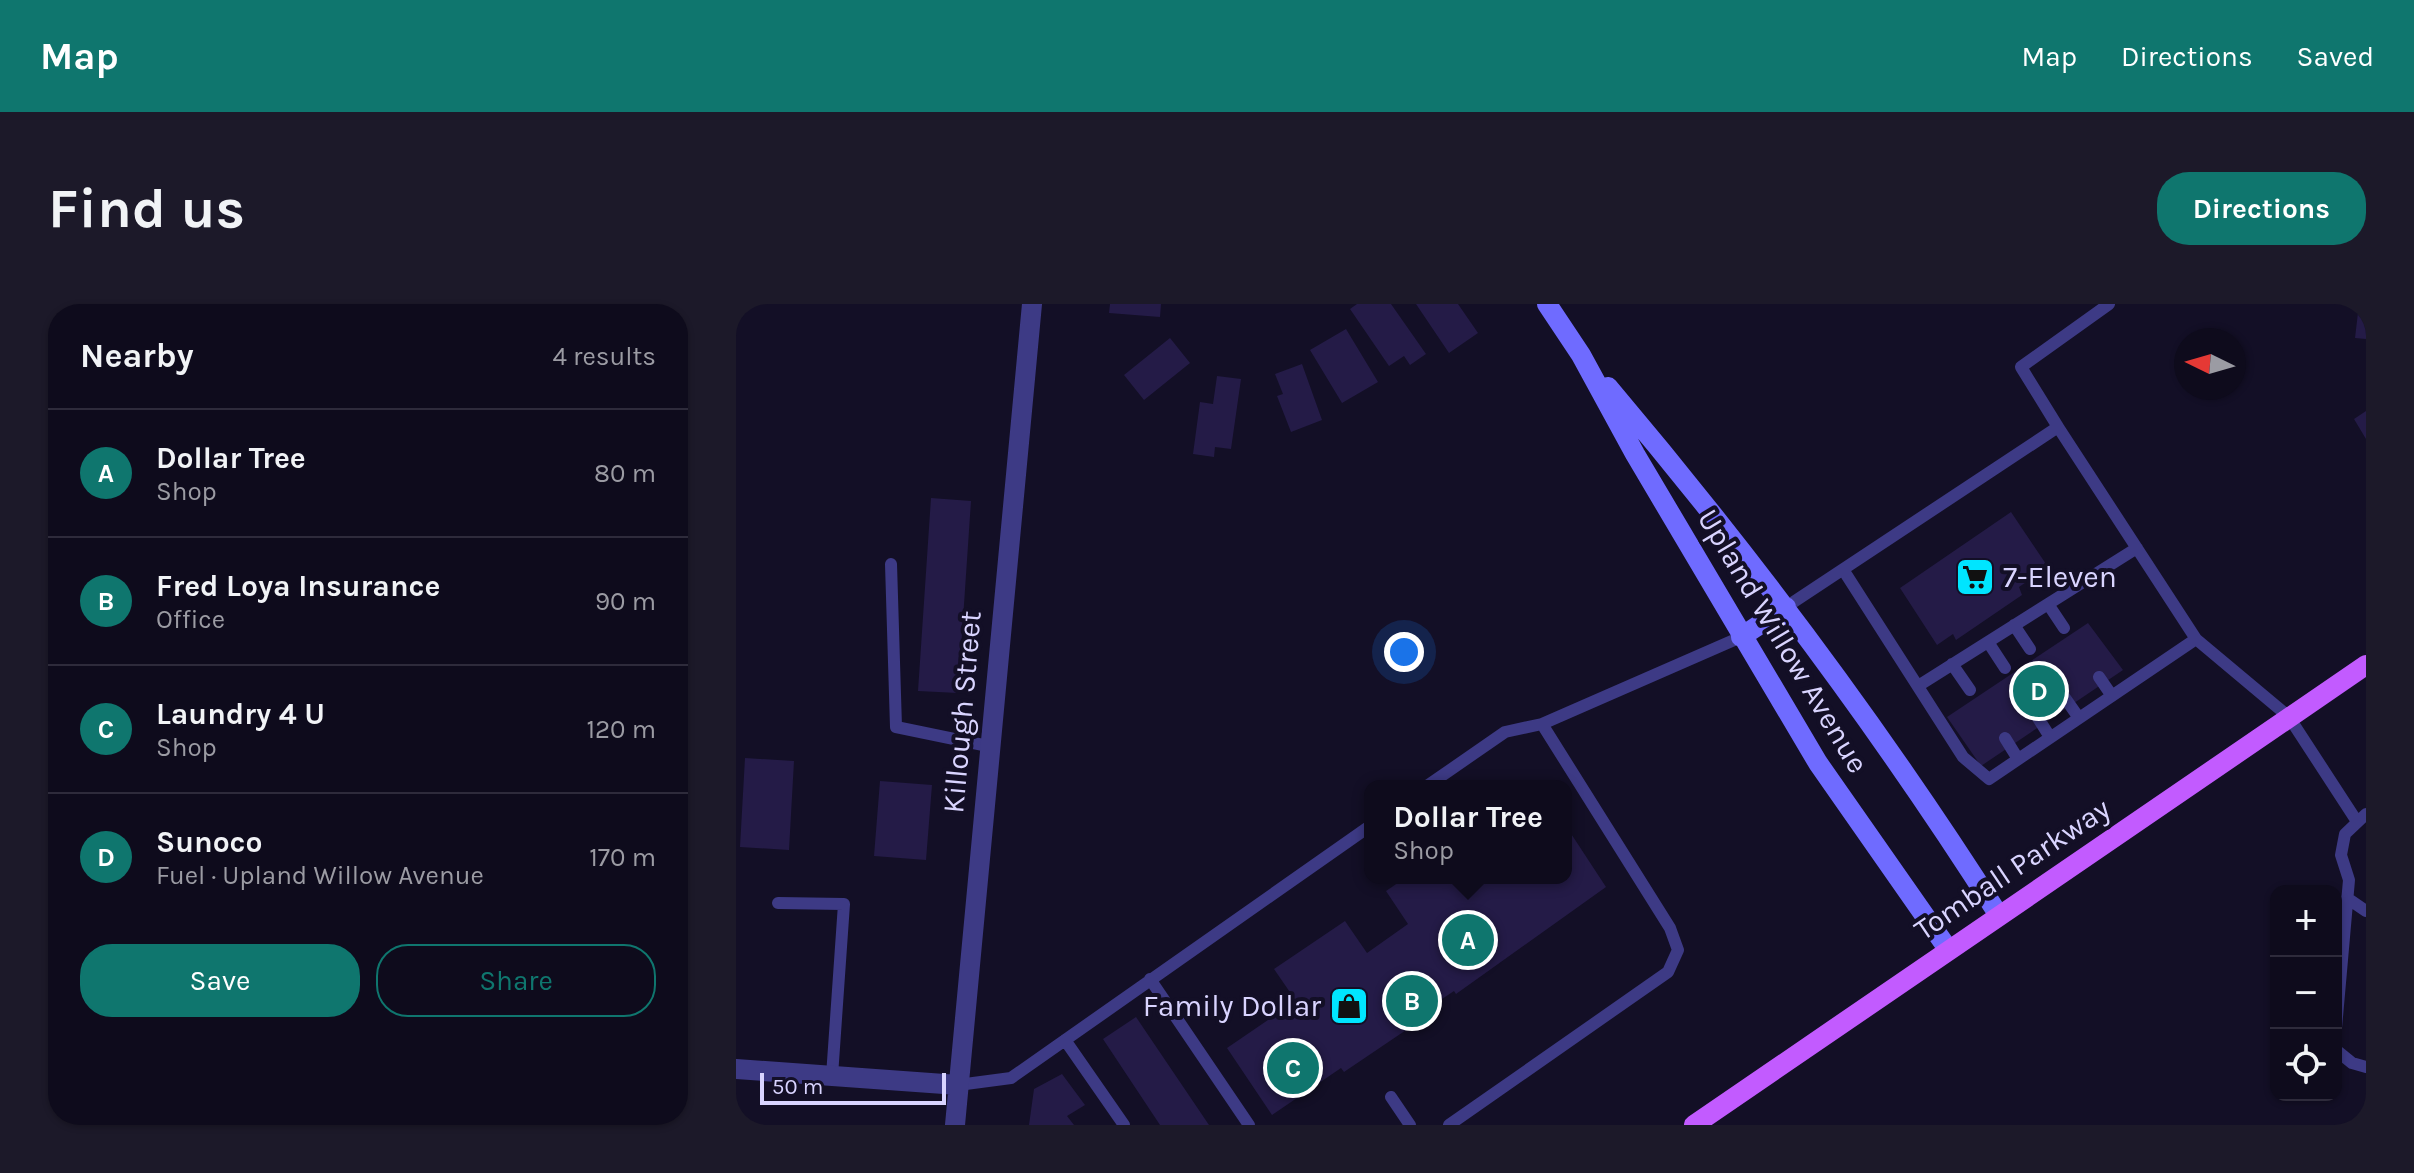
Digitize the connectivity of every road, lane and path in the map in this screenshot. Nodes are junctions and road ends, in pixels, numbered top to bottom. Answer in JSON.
{"nodes":[{"id":1,"x":1032,"y":304,"type":"edge"},
{"id":2,"x":1547,"y":304,"type":"edge"},
{"id":3,"x":2109,"y":304,"type":"edge"},
{"id":4,"x":1581,"y":355,"type":"junction"},
{"id":5,"x":2058,"y":427,"type":"junction"},
{"id":6,"x":2137,"y":548,"type":"junction"},
{"id":7,"x":891,"y":564,"type":"dead end"},
{"id":8,"x":1844,"y":571,"type":"junction"},
{"id":9,"x":2048,"y":604,"type":"junction"},
{"id":10,"x":1786,"y":607,"type":"junction"},
{"id":11,"x":2014,"y":625,"type":"junction"},
{"id":12,"x":2064,"y":628,"type":"dead end"},
{"id":13,"x":1741,"y":637,"type":"junction"},
{"id":14,"x":2196,"y":639,"type":"junction"},
{"id":15,"x":1988,"y":642,"type":"junction"},
{"id":16,"x":2030,"y":649,"type":"dead end"},
{"id":17,"x":1952,"y":664,"type":"junction"},
{"id":18,"x":2366,"y":665,"type":"edge"},
{"id":19,"x":2005,"y":668,"type":"dead end"},
{"id":20,"x":2099,"y":677,"type":"dead end"},
{"id":21,"x":1918,"y":686,"type":"junction"},
{"id":22,"x":1970,"y":690,"type":"dead end"},
{"id":23,"x":2112,"y":696,"type":"junction"},
{"id":24,"x":2065,"y":698,"type":"dead end"},
{"id":25,"x":2289,"y":717,"type":"junction"},
{"id":26,"x":2038,"y":718,"type":"dead end"},
{"id":27,"x":2079,"y":718,"type":"junction"},
{"id":28,"x":1542,"y":724,"type":"junction"},
{"id":29,"x":2050,"y":737,"type":"junction"},
{"id":30,"x":2005,"y":738,"type":"dead end"},
{"id":31,"x":988,"y":746,"type":"junction"},
{"id":32,"x":2018,"y":759,"type":"junction"},
{"id":33,"x":1436,"y":780,"type":"edge"},
{"id":34,"x":2361,"y":817,"type":"edge"},
{"id":35,"x":1364,"y":830,"type":"edge"},
{"id":36,"x":2347,"y":898,"type":"junction"},
{"id":37,"x":778,"y":903,"type":"dead end"},
{"id":38,"x":2366,"y":911,"type":"edge"},
{"id":39,"x":1998,"y":914,"type":"junction"},
{"id":40,"x":1948,"y":949,"type":"junction"},
{"id":41,"x":2342,"y":957,"type":"edge"},
{"id":42,"x":1150,"y":979,"type":"junction"},
{"id":43,"x":1065,"y":1040,"type":"junction"},
{"id":44,"x":2342,"y":1055,"type":"edge"},
{"id":45,"x":2366,"y":1067,"type":"edge"},
{"id":46,"x":736,"y":1069,"type":"edge"},
{"id":47,"x":832,"y":1076,"type":"junction"},
{"id":48,"x":958,"y":1085,"type":"junction"},
{"id":49,"x":1391,"y":1097,"type":"dead end"},
{"id":50,"x":1706,"y":1122,"type":"edge"},
{"id":51,"x":955,"y":1125,"type":"edge"},
{"id":52,"x":1124,"y":1125,"type":"edge"},
{"id":53,"x":1249,"y":1125,"type":"edge"},
{"id":54,"x":1410,"y":1125,"type":"edge"},
{"id":55,"x":1449,"y":1125,"type":"edge"}],
"edges":[{"from":1,"to":31,"type":"street","name":"Killough Street"},
{"from":2,"to":4,"type":"street","name":"Upland Willow Avenue"},
{"from":3,"to":5,"type":"lane"},
{"from":4,"to":10,"type":"street","name":"Upland Willow Avenue"},
{"from":4,"to":13,"type":"street","name":"Upland Willow Avenue"},
{"from":5,"to":6,"type":"lane"},
{"from":5,"to":8,"type":"lane"},
{"from":6,"to":9,"type":"lane"},
{"from":6,"to":14,"type":"lane"},
{"from":7,"to":31,"type":"lane"},
{"from":8,"to":10,"type":"lane"},
{"from":8,"to":21,"type":"lane"},
{"from":9,"to":11,"type":"lane"},
{"from":9,"to":12,"type":"lane"},
{"from":10,"to":13,"type":"street"},
{"from":10,"to":39,"type":"street","name":"Upland Willow Avenue"},
{"from":11,"to":15,"type":"lane"},
{"from":11,"to":16,"type":"lane"},
{"from":13,"to":28,"type":"lane"},
{"from":13,"to":40,"type":"street","name":"Upland Willow Avenue"},
{"from":14,"to":23,"type":"lane"},
{"from":14,"to":25,"type":"lane"},
{"from":15,"to":17,"type":"lane"},
{"from":15,"to":19,"type":"lane"},
{"from":17,"to":21,"type":"lane"},
{"from":17,"to":22,"type":"lane"},
{"from":18,"to":25,"type":"main road","name":"Tomball Parkway"},
{"from":20,"to":23,"type":"lane"},
{"from":21,"to":32,"type":"lane"},
{"from":23,"to":27,"type":"lane"},
{"from":24,"to":27,"type":"lane"},
{"from":25,"to":34,"type":"lane"},
{"from":25,"to":39,"type":"main road","name":"Tomball Parkway"},
{"from":26,"to":29,"type":"lane"},
{"from":27,"to":29,"type":"lane"},
{"from":28,"to":33,"type":"lane"},
{"from":28,"to":55,"type":"lane"},
{"from":29,"to":32,"type":"lane"},
{"from":30,"to":32,"type":"lane"},
{"from":31,"to":48,"type":"street","name":"Killough Street"},
{"from":34,"to":36,"type":"lane"},
{"from":35,"to":42,"type":"lane"},
{"from":36,"to":38,"type":"lane"},
{"from":36,"to":41,"type":"lane"},
{"from":37,"to":47,"type":"lane"},
{"from":39,"to":40,"type":"main road","name":"Tomball Parkway"},
{"from":40,"to":50,"type":"main road","name":"Tomball Parkway"},
{"from":42,"to":43,"type":"lane"},
{"from":42,"to":53,"type":"lane"},
{"from":43,"to":48,"type":"lane"},
{"from":43,"to":52,"type":"lane"},
{"from":44,"to":45,"type":"lane"},
{"from":46,"to":47,"type":"street"},
{"from":47,"to":48,"type":"street"},
{"from":48,"to":51,"type":"street","name":"Killough Street"},
{"from":49,"to":54,"type":"lane"}]}
